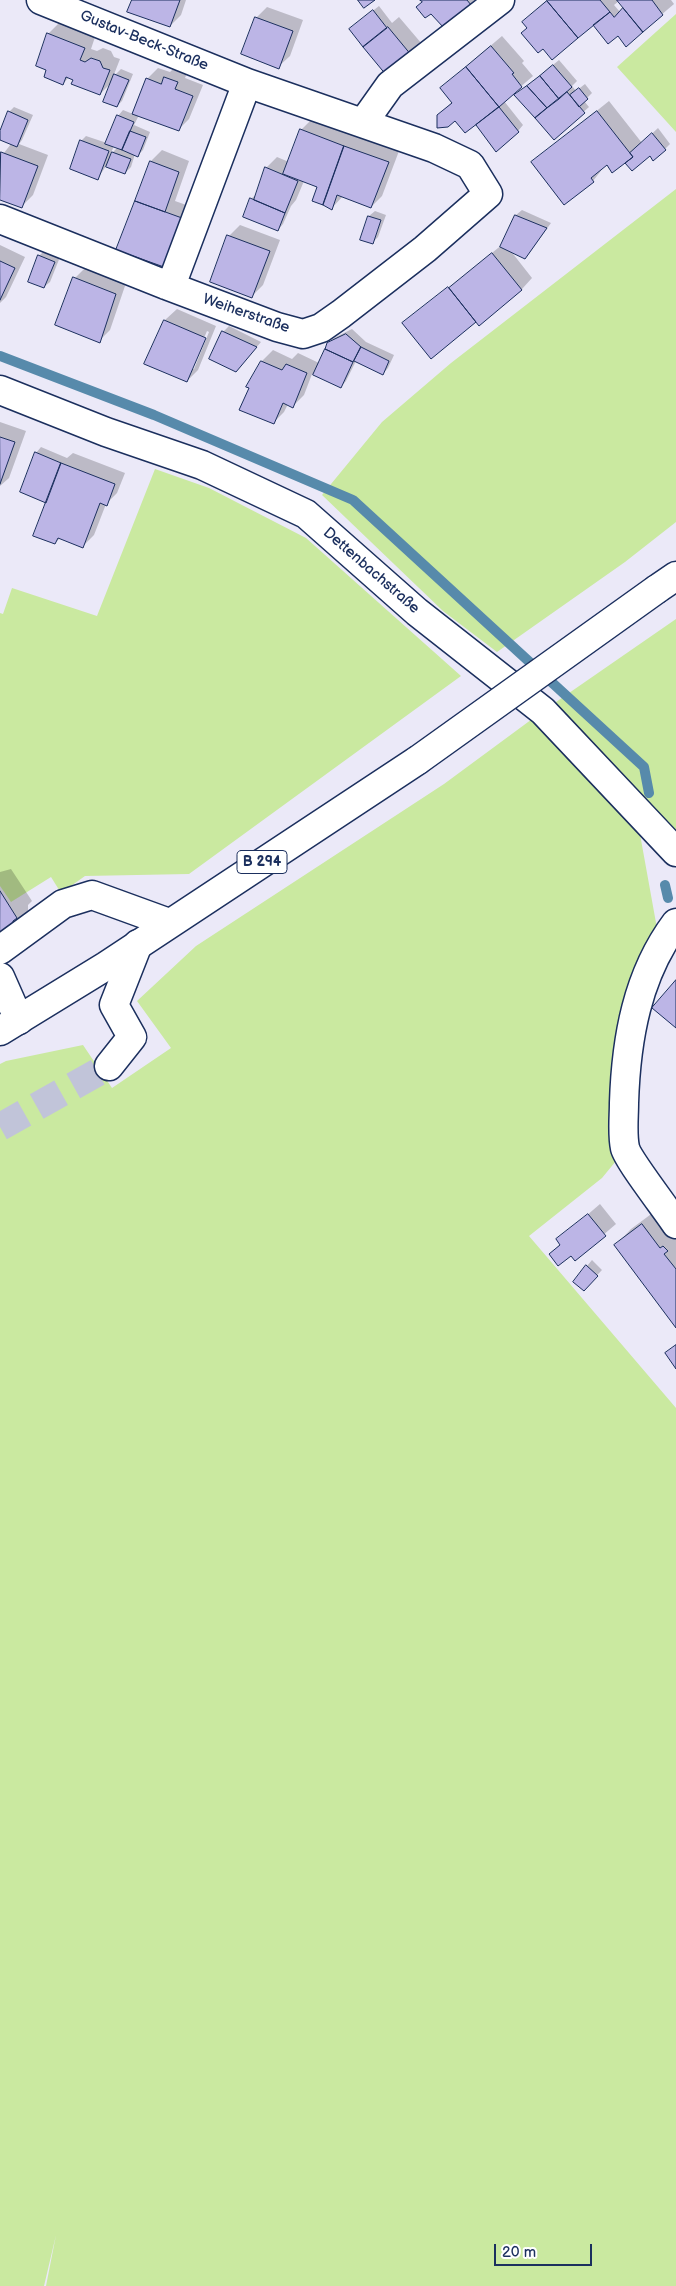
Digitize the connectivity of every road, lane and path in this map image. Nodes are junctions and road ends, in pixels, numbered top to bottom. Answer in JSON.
{"nodes":[{"id":1,"x":41,"y":0,"type":"edge"},
{"id":2,"x":500,"y":0,"type":"edge"},
{"id":3,"x":248,"y":83,"type":"junction"},
{"id":4,"x":363,"y":122,"type":"junction"},
{"id":5,"x":488,"y":194,"type":"joint"},
{"id":6,"x":0,"y":219,"type":"edge"},
{"id":7,"x":166,"y":286,"type":"junction"},
{"id":8,"x":0,"y":390,"type":"edge"},
{"id":9,"x":667,"y":582,"type":"edge"},
{"id":10,"x":676,"y":852,"type":"edge"},
{"id":11,"x":169,"y":923,"type":"junction"},
{"id":12,"x":676,"y":923,"type":"edge"},
{"id":13,"x":138,"y":944,"type":"junction"},
{"id":14,"x":0,"y":950,"type":"edge"},
{"id":15,"x":0,"y":977,"type":"edge"},
{"id":16,"x":10,"y":1026,"type":"edge"},
{"id":17,"x":109,"y":1066,"type":"tunnel mouth"},
{"id":18,"x":676,"y":1224,"type":"edge"}],
"edges":[{"from":1,"to":3,"type":"main road","name":"Gustav-Beck-Straße"},
{"from":2,"to":4,"type":"main road"},
{"from":3,"to":4,"type":"main road","name":"Gustav-Beck-Straße"},
{"from":3,"to":7,"type":"main road"},
{"from":4,"to":5,"type":"main road","name":"Gustav-Beck-Straße"},
{"from":5,"to":7,"type":"main road","name":"Weiherstraße"},
{"from":6,"to":7,"type":"main road","name":"Weiherstraße"},
{"from":8,"to":10,"type":"main road","name":"Dettenbachstraße"},
{"from":9,"to":11,"type":"main road","number":"B 294","bridge":true},
{"from":11,"to":13,"type":"main road","number":"B 294"},
{"from":11,"to":14,"type":"main road"},
{"from":12,"to":18,"type":"main road"},
{"from":13,"to":16,"type":"main road","number":"B 294"},
{"from":13,"to":17,"type":"main road"},
{"from":15,"to":16,"type":"main road"}]}
